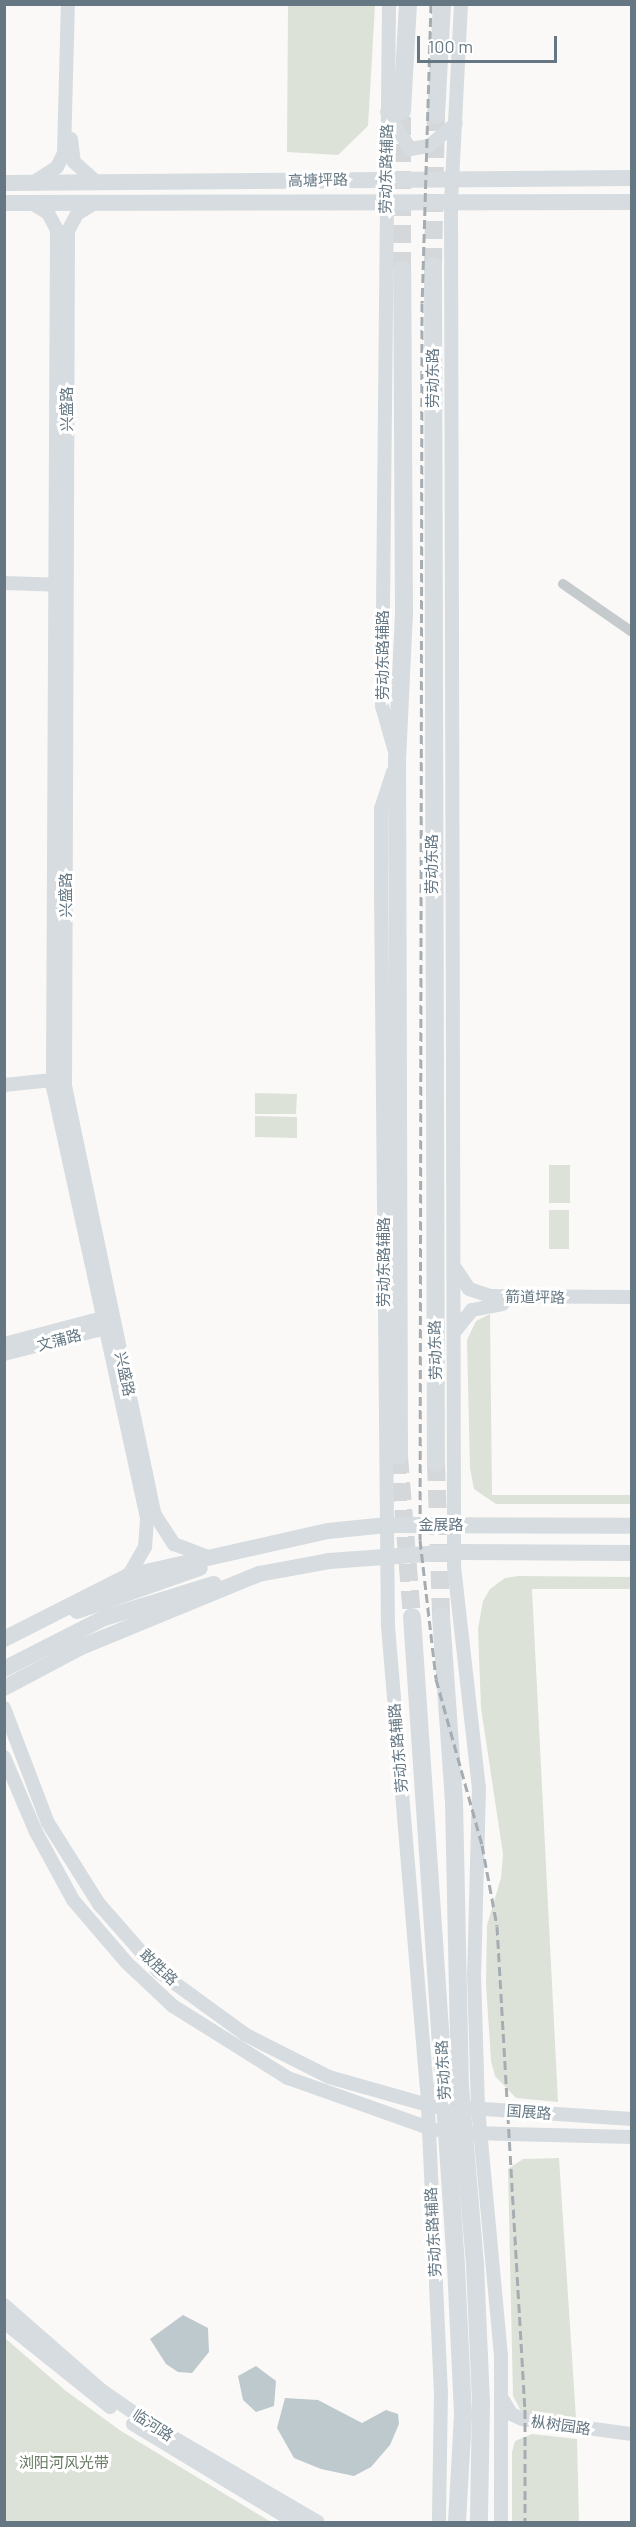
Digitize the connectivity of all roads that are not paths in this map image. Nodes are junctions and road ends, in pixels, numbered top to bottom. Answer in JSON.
{"nodes":[{"id":1,"x":68,"y":4,"type":"edge"},
{"id":2,"x":74,"y":4,"type":"edge"},
{"id":3,"x":389,"y":4,"type":"edge"},
{"id":4,"x":408,"y":4,"type":"edge"},
{"id":5,"x":442,"y":4,"type":"edge"},
{"id":6,"x":461,"y":4,"type":"edge"},
{"id":7,"x":395,"y":111,"type":"junction"},
{"id":8,"x":436,"y":115,"type":"tunnel mouth"},
{"id":9,"x":456,"y":123,"type":"junction"},
{"id":10,"x":632,"y":178,"type":"edge"},
{"id":11,"x":386,"y":179,"type":"junction"},
{"id":12,"x":453,"y":180,"type":"junction"},
{"id":13,"x":4,"y":183,"type":"edge"},
{"id":14,"x":32,"y":183,"type":"junction"},
{"id":15,"x":98,"y":183,"type":"junction"},
{"id":16,"x":632,"y":202,"type":"edge"},
{"id":17,"x":4,"y":203,"type":"edge"},
{"id":18,"x":31,"y":203,"type":"junction"},
{"id":19,"x":94,"y":203,"type":"junction"},
{"id":20,"x":386,"y":203,"type":"junction"},
{"id":21,"x":451,"y":204,"type":"junction"},
{"id":22,"x":434,"y":266,"type":"tunnel mouth"},
{"id":23,"x":402,"y":270,"type":"tunnel mouth"},
{"id":24,"x":4,"y":583,"type":"edge"},
{"id":25,"x":563,"y":585,"type":"dead end"},
{"id":26,"x":61,"y":589,"type":"junction"},
{"id":27,"x":4,"y":591,"type":"edge"},
{"id":28,"x":632,"y":632,"type":"edge"},
{"id":29,"x":450,"y":707,"type":"junction"},
{"id":30,"x":397,"y":760,"type":"junction"},
{"id":31,"x":432,"y":802,"type":"junction"},
{"id":32,"x":59,"y":1075,"type":"junction"},
{"id":33,"x":4,"y":1077,"type":"edge"},
{"id":34,"x":4,"y":1085,"type":"edge"},
{"id":35,"x":454,"y":1265,"type":"junction"},
{"id":36,"x":632,"y":1297,"type":"edge"},
{"id":37,"x":632,"y":1305,"type":"edge"},
{"id":38,"x":108,"y":1322,"type":"junction"},
{"id":39,"x":454,"y":1333,"type":"junction"},
{"id":40,"x":4,"y":1344,"type":"edge"},
{"id":41,"x":4,"y":1354,"type":"edge"},
{"id":42,"x":399,"y":1456,"type":"tunnel mouth"},
{"id":43,"x":436,"y":1462,"type":"tunnel mouth"},
{"id":44,"x":454,"y":1525,"type":"junction"},
{"id":45,"x":387,"y":1526,"type":"junction"},
{"id":46,"x":632,"y":1527,"type":"edge"},
{"id":47,"x":253,"y":1551,"type":"junction"},
{"id":48,"x":454,"y":1552,"type":"junction"},
{"id":49,"x":632,"y":1553,"type":"edge"},
{"id":50,"x":387,"y":1556,"type":"junction"},
{"id":51,"x":210,"y":1557,"type":"junction"},
{"id":52,"x":259,"y":1574,"type":"junction"},
{"id":53,"x":128,"y":1576,"type":"junction"},
{"id":54,"x":186,"y":1582,"type":"junction"},
{"id":55,"x":441,"y":1616,"type":"tunnel mouth"},
{"id":56,"x":412,"y":1617,"type":"tunnel mouth"},
{"id":57,"x":4,"y":1639,"type":"edge"},
{"id":58,"x":4,"y":1649,"type":"edge"},
{"id":59,"x":4,"y":1669,"type":"edge"},
{"id":60,"x":4,"y":1688,"type":"edge"},
{"id":61,"x":4,"y":1708,"type":"edge"},
{"id":62,"x":4,"y":1757,"type":"edge"},
{"id":63,"x":453,"y":2108,"type":"junction"},
{"id":64,"x":632,"y":2119,"type":"edge"},
{"id":65,"x":437,"y":2130,"type":"junction"},
{"id":66,"x":472,"y":2133,"type":"junction"},
{"id":67,"x":632,"y":2137,"type":"edge"},
{"id":68,"x":4,"y":2305,"type":"edge"},
{"id":69,"x":4,"y":2322,"type":"edge"},
{"id":70,"x":501,"y":2397,"type":"junction"},
{"id":71,"x":632,"y":2436,"type":"edge"},
{"id":72,"x":502,"y":2442,"type":"junction"},
{"id":73,"x":295,"y":2523,"type":"edge"},
{"id":74,"x":318,"y":2523,"type":"edge"},
{"id":75,"x":439,"y":2523,"type":"edge"},
{"id":76,"x":458,"y":2523,"type":"edge"},
{"id":77,"x":479,"y":2523,"type":"edge"},
{"id":78,"x":501,"y":2523,"type":"edge"}],
"edges":[{"from":1,"to":14,"type":"main road"},
{"from":2,"to":15,"type":"main road"},
{"from":3,"to":7,"type":"main road","name":"劳动东路辅路"},
{"from":4,"to":7,"type":"highway"},
{"from":5,"to":8,"type":"highway"},
{"from":6,"to":9,"type":"main road"},
{"from":7,"to":9,"type":"main road"},
{"from":7,"to":11,"type":"main road","name":"劳动东路辅路"},
{"from":9,"to":12,"type":"main road"},
{"from":10,"to":12,"type":"main road","name":"高塘坪路"},
{"from":11,"to":12,"type":"main road","name":"高塘坪路"},
{"from":11,"to":15,"type":"main road","name":"高塘坪路"},
{"from":11,"to":20,"type":"main road","name":"劳动东路辅路"},
{"from":12,"to":21,"type":"main road"},
{"from":13,"to":14,"type":"main road","name":"高塘坪路"},
{"from":14,"to":15,"type":"main road","name":"高塘坪路"},
{"from":16,"to":21,"type":"main road","name":"高塘坪路"},
{"from":17,"to":18,"type":"main road","name":"高塘坪路"},
{"from":18,"to":19,"type":"main road","name":"高塘坪路"},
{"from":18,"to":26,"type":"main road","name":"兴盛路"},
{"from":19,"to":20,"type":"main road","name":"高塘坪路"},
{"from":19,"to":26,"type":"main road","name":"兴盛路"},
{"from":20,"to":21,"type":"main road","name":"高塘坪路"},
{"from":20,"to":30,"type":"main road","name":"劳动东路辅路"},
{"from":21,"to":29,"type":"main road"},
{"from":22,"to":31,"type":"highway","name":"劳动东路"},
{"from":23,"to":30,"type":"highway","name":"劳动东路"},
{"from":24,"to":26,"type":"main road"},
{"from":25,"to":28,"type":"street"},
{"from":26,"to":27,"type":"main road"},
{"from":26,"to":32,"type":"main road","name":"兴盛路"},
{"from":29,"to":31,"type":"main road"},
{"from":29,"to":35,"type":"main road"},
{"from":30,"to":42,"type":"highway","name":"劳动东路"},
{"from":30,"to":45,"type":"main road","name":"劳动东路辅路"},
{"from":31,"to":43,"type":"highway","name":"劳动东路"},
{"from":32,"to":33,"type":"main road"},
{"from":32,"to":34,"type":"main road"},
{"from":32,"to":38,"type":"main road","name":"兴盛路"},
{"from":35,"to":36,"type":"main road","name":"箭道坪路"},
{"from":35,"to":39,"type":"main road"},
{"from":37,"to":39,"type":"main road","name":"箭道坪路"},
{"from":38,"to":40,"type":"main road","name":"文蒲路"},
{"from":38,"to":41,"type":"main road","name":"文蒲路"},
{"from":38,"to":51,"type":"main road","name":"兴盛路"},
{"from":38,"to":53,"type":"main road","name":"兴盛路"},
{"from":39,"to":44,"type":"main road"},
{"from":44,"to":45,"type":"main road","name":"金展路"},
{"from":44,"to":46,"type":"main road","name":"金展路"},
{"from":44,"to":48,"type":"main road"},
{"from":45,"to":47,"type":"main road","name":"金展路"},
{"from":45,"to":50,"type":"main road","name":"劳动东路辅路"},
{"from":47,"to":51,"type":"main road","name":"金展路"},
{"from":47,"to":54,"type":"main road","name":"金展路"},
{"from":48,"to":49,"type":"main road","name":"金展路"},
{"from":48,"to":50,"type":"main road","name":"金展路"},
{"from":48,"to":63,"type":"main road"},
{"from":50,"to":52,"type":"main road","name":"金展路"},
{"from":50,"to":63,"type":"main road","name":"劳动东路辅路"},
{"from":51,"to":53,"type":"main road","name":"金展路"},
{"from":52,"to":54,"type":"main road","name":"金展路"},
{"from":52,"to":60,"type":"main road","name":"金展路"},
{"from":53,"to":57,"type":"main road","name":"金展路"},
{"from":54,"to":58,"type":"main road"},
{"from":54,"to":59,"type":"main road"},
{"from":55,"to":63,"type":"highway","name":"劳动东路"},
{"from":56,"to":63,"type":"highway","name":"劳动东路"},
{"from":61,"to":63,"type":"main road","name":"敢胜路"},
{"from":62,"to":65,"type":"main road","name":"敢胜路"},
{"from":63,"to":64,"type":"main road","name":"国展路"},
{"from":63,"to":65,"type":"highway","name":"劳动东路"},
{"from":63,"to":66,"type":"highway","name":"劳动东路"},
{"from":65,"to":66,"type":"main road","name":"国展路"},
{"from":65,"to":75,"type":"main road","name":"劳动东路辅路"},
{"from":65,"to":76,"type":"highway","name":"劳动东路"},
{"from":66,"to":67,"type":"main road","name":"国展路"},
{"from":66,"to":70,"type":"main road"},
{"from":66,"to":77,"type":"highway","name":"劳动东路"},
{"from":68,"to":74,"type":"main road","name":"临河路"},
{"from":69,"to":73,"type":"main road","name":"临河路"},
{"from":70,"to":71,"type":"main road","name":"枞树园路"},
{"from":70,"to":72,"type":"main road"},
{"from":71,"to":72,"type":"main road","name":"枞树园路"},
{"from":72,"to":78,"type":"main road"}]}
